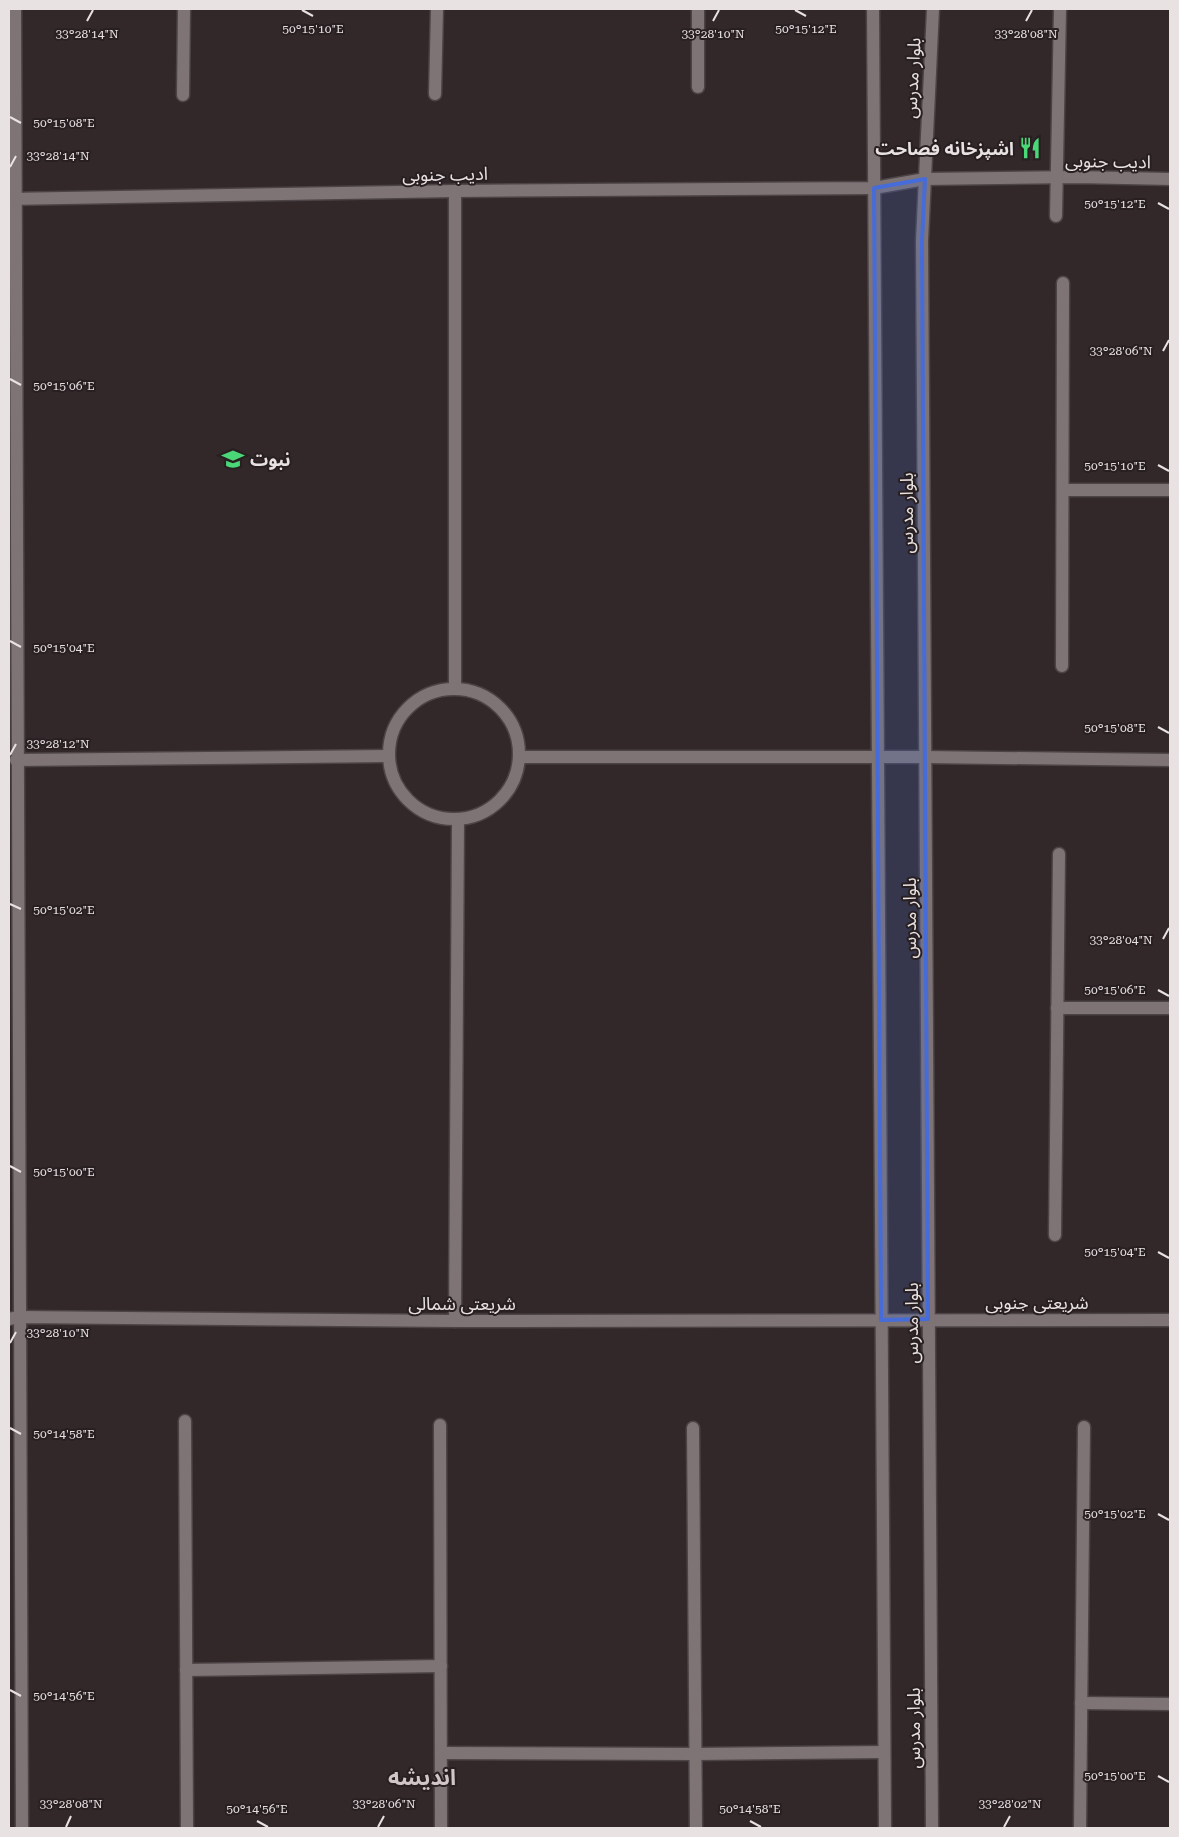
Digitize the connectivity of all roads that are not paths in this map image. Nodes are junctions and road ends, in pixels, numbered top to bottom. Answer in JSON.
{"nodes":[{"id":1,"x":15,"y":9,"type":"edge"},
{"id":2,"x":184,"y":9,"type":"edge"},
{"id":3,"x":437,"y":9,"type":"edge"},
{"id":4,"x":698,"y":9,"type":"edge"},
{"id":5,"x":873,"y":9,"type":"edge"},
{"id":6,"x":933,"y":9,"type":"edge"},
{"id":7,"x":1060,"y":9,"type":"edge"},
{"id":8,"x":698,"y":87,"type":"dead end"},
{"id":9,"x":435,"y":94,"type":"dead end"},
{"id":10,"x":183,"y":95,"type":"dead end"},
{"id":11,"x":925,"y":179,"type":"junction"},
{"id":12,"x":1170,"y":179,"type":"edge"},
{"id":13,"x":874,"y":188,"type":"junction"},
{"id":14,"x":455,"y":191,"type":"junction"},
{"id":15,"x":13,"y":199,"type":"edge"},
{"id":16,"x":1056,"y":216,"type":"dead end"},
{"id":17,"x":1063,"y":283,"type":"dead end"},
{"id":18,"x":1063,"y":490,"type":"junction"},
{"id":19,"x":1170,"y":490,"type":"edge"},
{"id":20,"x":1062,"y":666,"type":"dead end"},
{"id":21,"x":454,"y":688,"type":"junction"},
{"id":22,"x":387,"y":756,"type":"junction"},
{"id":23,"x":520,"y":757,"type":"junction"},
{"id":24,"x":876,"y":757,"type":"junction"},
{"id":25,"x":925,"y":757,"type":"junction"},
{"id":26,"x":16,"y":760,"type":"junction"},
{"id":27,"x":1170,"y":760,"type":"edge"},
{"id":28,"x":458,"y":821,"type":"junction"},
{"id":29,"x":1059,"y":854,"type":"dead end"},
{"id":30,"x":1057,"y":1008,"type":"junction"},
{"id":31,"x":1170,"y":1008,"type":"edge"},
{"id":32,"x":1055,"y":1235,"type":"dead end"},
{"id":33,"x":14,"y":1318,"type":"edge"},
{"id":34,"x":904,"y":1319,"type":"joint"},
{"id":35,"x":928,"y":1319,"type":"junction"},
{"id":36,"x":882,"y":1320,"type":"junction"},
{"id":37,"x":1170,"y":1320,"type":"edge"},
{"id":38,"x":455,"y":1321,"type":"junction"},
{"id":39,"x":185,"y":1421,"type":"dead end"},
{"id":40,"x":440,"y":1425,"type":"dead end"},
{"id":41,"x":693,"y":1428,"type":"dead end"},
{"id":42,"x":1084,"y":1428,"type":"dead end"},
{"id":43,"x":441,"y":1666,"type":"junction"},
{"id":44,"x":186,"y":1670,"type":"junction"},
{"id":45,"x":1081,"y":1703,"type":"junction"},
{"id":46,"x":1170,"y":1704,"type":"edge"},
{"id":47,"x":884,"y":1752,"type":"junction"},
{"id":48,"x":441,"y":1753,"type":"junction"},
{"id":49,"x":695,"y":1754,"type":"junction"},
{"id":50,"x":22,"y":1828,"type":"edge"},
{"id":51,"x":186,"y":1828,"type":"edge"},
{"id":52,"x":442,"y":1828,"type":"edge"},
{"id":53,"x":696,"y":1828,"type":"edge"},
{"id":54,"x":885,"y":1828,"type":"edge"},
{"id":55,"x":932,"y":1828,"type":"edge"},
{"id":56,"x":1080,"y":1828,"type":"edge"}],
"edges":[{"from":1,"to":15,"type":"street"},
{"from":2,"to":10,"type":"street"},
{"from":3,"to":9,"type":"street"},
{"from":4,"to":8,"type":"street"},
{"from":5,"to":13,"type":"street","name":"بلوار مدرس"},
{"from":6,"to":11,"type":"street","name":"بلوار مدرس"},
{"from":7,"to":16,"type":"street"},
{"from":11,"to":12,"type":"street","name":"ادیب جنوبی"},
{"from":11,"to":13,"type":"street","name":"ادیب جنوبی"},
{"from":11,"to":25,"type":"street","name":"بلوار مدرس"},
{"from":13,"to":14,"type":"street","name":"ادیب جنوبی"},
{"from":13,"to":24,"type":"street","name":"بلوار مدرس"},
{"from":14,"to":15,"type":"street","name":"ادیب جنوبی"},
{"from":14,"to":21,"type":"street"},
{"from":15,"to":26,"type":"street"},
{"from":17,"to":18,"type":"street"},
{"from":18,"to":19,"type":"street"},
{"from":18,"to":20,"type":"street"},
{"from":21,"to":22,"type":"street"},
{"from":21,"to":23,"type":"street"},
{"from":22,"to":26,"type":"street"},
{"from":22,"to":28,"type":"street"},
{"from":23,"to":24,"type":"street"},
{"from":23,"to":28,"type":"street"},
{"from":24,"to":25,"type":"street"},
{"from":24,"to":36,"type":"street","name":"بلوار مدرس"},
{"from":25,"to":27,"type":"street"},
{"from":25,"to":35,"type":"street","name":"بلوار مدرس"},
{"from":26,"to":33,"type":"street"},
{"from":28,"to":38,"type":"street"},
{"from":29,"to":30,"type":"street"},
{"from":30,"to":31,"type":"street"},
{"from":30,"to":32,"type":"street"},
{"from":33,"to":38,"type":"street","name":"شریعتی شمالی"},
{"from":33,"to":50,"type":"street"},
{"from":34,"to":35,"type":"street","name":"شریعتی جنوبی"},
{"from":34,"to":36,"type":"street","name":"شریعتی شمالی"},
{"from":35,"to":37,"type":"street","name":"شریعتی جنوبی"},
{"from":35,"to":55,"type":"street","name":"بلوار مدرس"},
{"from":36,"to":38,"type":"street","name":"شریعتی شمالی"},
{"from":36,"to":47,"type":"street","name":"بلوار مدرس"},
{"from":39,"to":44,"type":"street"},
{"from":40,"to":43,"type":"street"},
{"from":41,"to":49,"type":"street"},
{"from":42,"to":45,"type":"street"},
{"from":43,"to":44,"type":"street"},
{"from":43,"to":48,"type":"street"},
{"from":44,"to":51,"type":"street"},
{"from":45,"to":46,"type":"street"},
{"from":45,"to":56,"type":"street"},
{"from":47,"to":49,"type":"street"},
{"from":47,"to":54,"type":"street","name":"بلوار مدرس"},
{"from":48,"to":49,"type":"street"},
{"from":48,"to":52,"type":"street"},
{"from":49,"to":53,"type":"street"}]}
